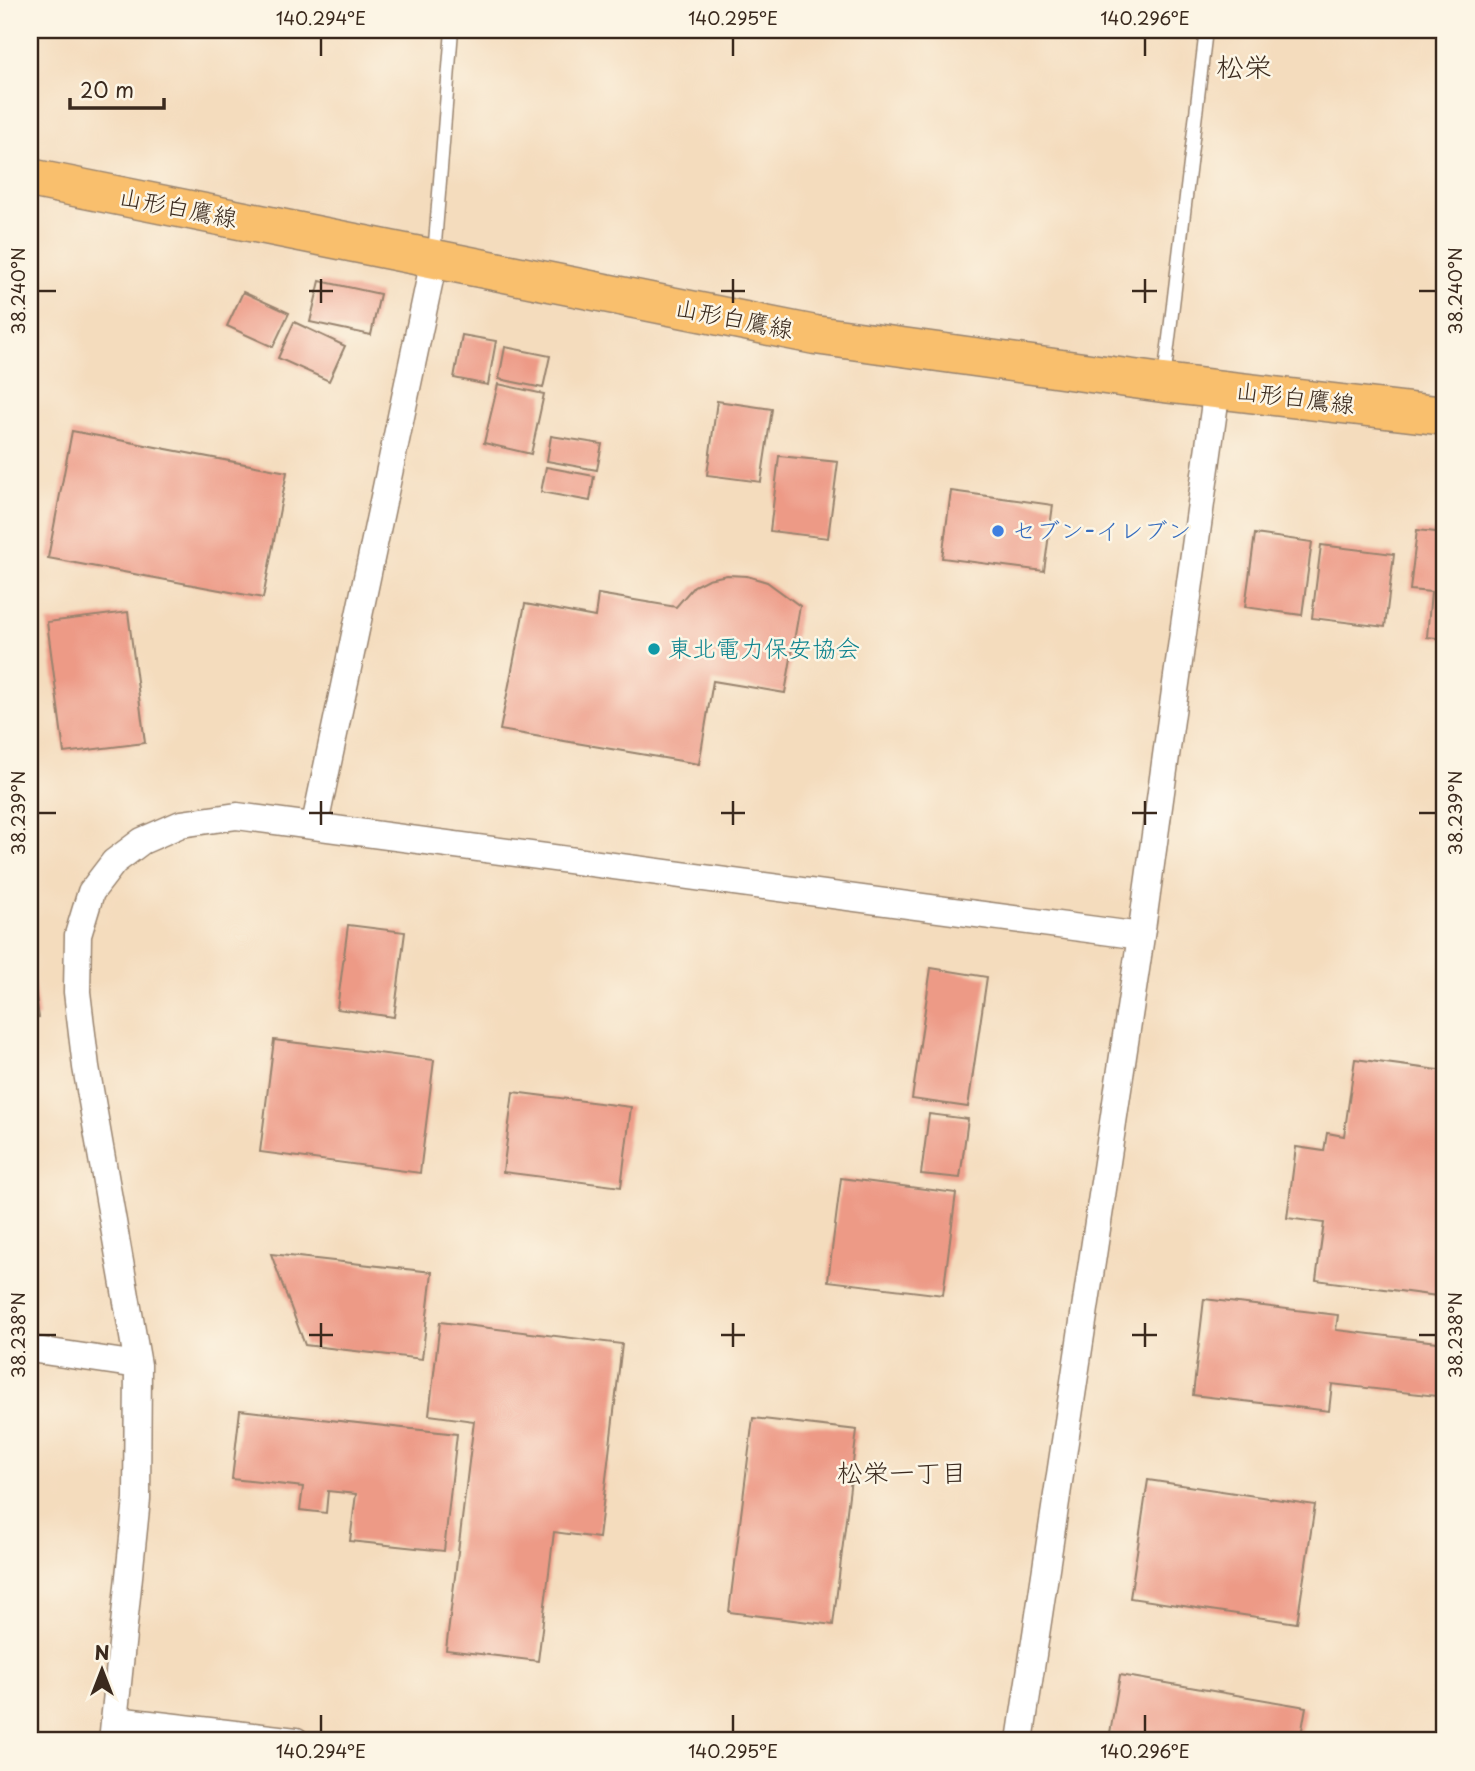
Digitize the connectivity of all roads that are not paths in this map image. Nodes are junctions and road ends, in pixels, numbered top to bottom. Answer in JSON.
{"nodes":[{"id":1,"x":452,"y":30,"type":"edge"},
{"id":2,"x":1206,"y":30,"type":"edge"},
{"id":3,"x":30,"y":178,"type":"edge"},
{"id":4,"x":434,"y":260,"type":"junction"},
{"id":5,"x":1163,"y":383,"type":"junction"},
{"id":6,"x":1217,"y":388,"type":"junction"},
{"id":7,"x":1445,"y":416,"type":"edge"},
{"id":8,"x":315,"y":824,"type":"junction"},
{"id":9,"x":1142,"y":936,"type":"junction"},
{"id":10,"x":30,"y":1349,"type":"edge"},
{"id":11,"x":138,"y":1365,"type":"junction"},
{"id":12,"x":114,"y":1730,"type":"edge"},
{"id":13,"x":296,"y":1741,"type":"edge"},
{"id":14,"x":1020,"y":1741,"type":"edge"}],
"edges":[{"from":1,"to":4,"type":"lane"},
{"from":2,"to":5,"type":"lane"},
{"from":3,"to":4,"type":"main road","name":"山形白鷹線"},
{"from":4,"to":5,"type":"main road","name":"山形白鷹線"},
{"from":4,"to":8,"type":"street"},
{"from":5,"to":6,"type":"main road","name":"山形白鷹線"},
{"from":6,"to":7,"type":"main road","name":"山形白鷹線"},
{"from":6,"to":9,"type":"street"},
{"from":8,"to":9,"type":"street"},
{"from":8,"to":11,"type":"street"},
{"from":9,"to":14,"type":"street"},
{"from":10,"to":11,"type":"street"},
{"from":11,"to":12,"type":"street"},
{"from":12,"to":13,"type":"street"}]}
